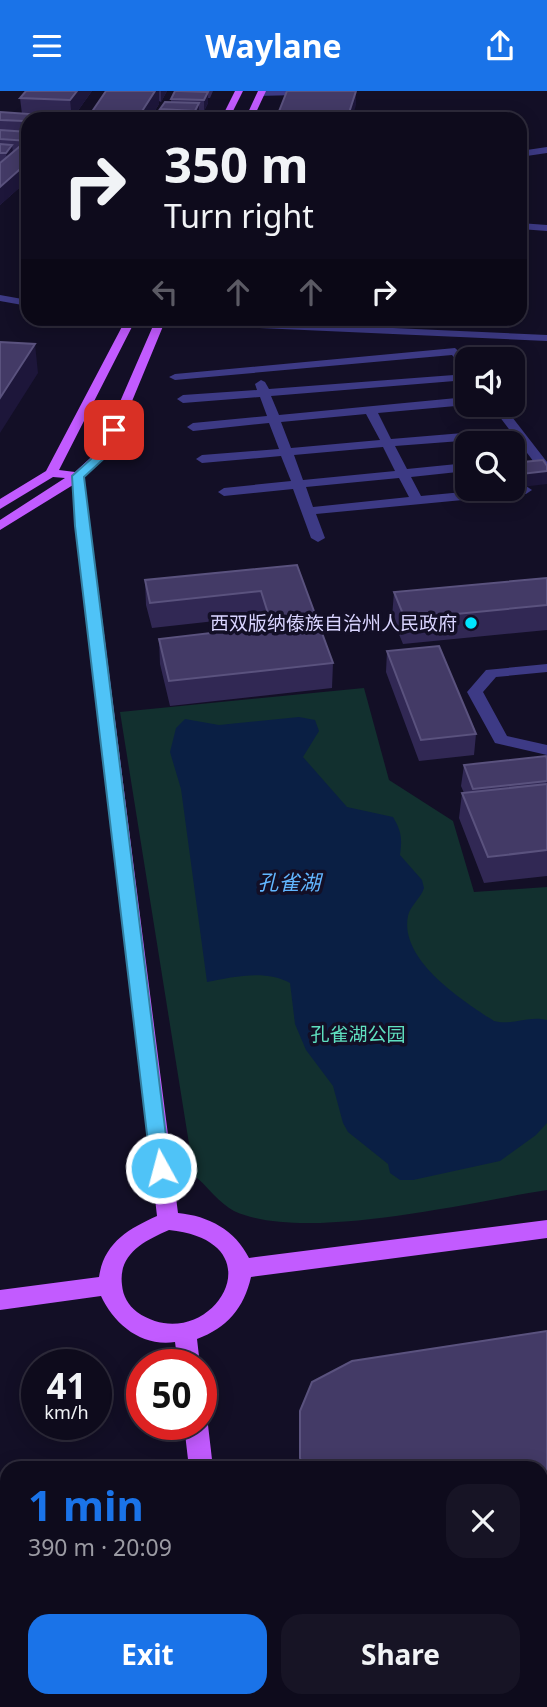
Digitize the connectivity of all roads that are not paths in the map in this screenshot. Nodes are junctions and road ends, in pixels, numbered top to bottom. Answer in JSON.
{"nodes":[{"id":1,"x":239,"y":91,"type":"edge"},
{"id":2,"x":338,"y":91,"type":"edge"},
{"id":3,"x":261,"y":93,"type":"edge"},
{"id":4,"x":228,"y":112,"type":"edge"},
{"id":5,"x":252,"y":112,"type":"edge"},
{"id":6,"x":547,"y":150,"type":"edge"},
{"id":7,"x":527,"y":153,"type":"edge"},
{"id":8,"x":527,"y":227,"type":"edge"},
{"id":9,"x":547,"y":228,"type":"edge"},
{"id":10,"x":0,"y":298,"type":"edge"},
{"id":11,"x":21,"y":302,"type":"edge"},
{"id":12,"x":126,"y":326,"type":"edge"},
{"id":13,"x":158,"y":326,"type":"edge"},
{"id":14,"x":289,"y":326,"type":"edge"},
{"id":15,"x":547,"y":338,"type":"edge"},
{"id":16,"x":455,"y":351,"type":"edge"},
{"id":17,"x":256,"y":369,"type":"junction"},
{"id":18,"x":175,"y":377,"type":"dead end"},
{"id":19,"x":455,"y":378,"type":"edge"},
{"id":20,"x":378,"y":384,"type":"junction"},
{"id":21,"x":264,"y":394,"type":"junction"},
{"id":22,"x":183,"y":399,"type":"dead end"},
{"id":23,"x":455,"y":402,"type":"edge"},
{"id":24,"x":392,"y":408,"type":"junction"},
{"id":25,"x":370,"y":410,"type":"junction"},
{"id":26,"x":506,"y":417,"type":"edge"},
{"id":27,"x":274,"y":419,"type":"junction"},
{"id":28,"x":193,"y":427,"type":"dead end"},
{"id":29,"x":455,"y":438,"type":"edge"},
{"id":30,"x":386,"y":443,"type":"junction"},
{"id":31,"x":286,"y":451,"type":"junction"},
{"id":32,"x":202,"y":459,"type":"dead end"},
{"id":33,"x":455,"y":468,"type":"edge"},
{"id":34,"x":547,"y":471,"type":"edge"},
{"id":35,"x":51,"y":473,"type":"junction"},
{"id":36,"x":403,"y":474,"type":"junction"},
{"id":37,"x":78,"y":476,"type":"junction"},
{"id":38,"x":298,"y":484,"type":"junction"},
{"id":39,"x":526,"y":490,"type":"dead end"},
{"id":40,"x":224,"y":492,"type":"dead end"},
{"id":41,"x":416,"y":500,"type":"junction"},
{"id":42,"x":0,"y":505,"type":"edge"},
{"id":43,"x":308,"y":511,"type":"junction"},
{"id":44,"x":0,"y":526,"type":"edge"},
{"id":45,"x":318,"y":538,"type":"dead end"},
{"id":46,"x":547,"y":668,"type":"edge"},
{"id":47,"x":547,"y":750,"type":"edge"},
{"id":48,"x":167,"y":1221,"type":"junction"},
{"id":49,"x":547,"y":1229,"type":"edge"},
{"id":50,"x":239,"y":1269,"type":"junction"},
{"id":51,"x":108,"y":1285,"type":"junction"},
{"id":52,"x":0,"y":1300,"type":"edge"},
{"id":53,"x":185,"y":1333,"type":"junction"},
{"id":54,"x":186,"y":1349,"type":"edge"},
{"id":55,"x":198,"y":1440,"type":"edge"},
{"id":56,"x":200,"y":1461,"type":"edge"}],
"edges":[{"from":1,"to":4,"type":"main road"},
{"from":2,"to":3,"type":"street"},
{"from":3,"to":5,"type":"main road"},
{"from":6,"to":7,"type":"street"},
{"from":8,"to":9,"type":"street"},
{"from":10,"to":11,"type":"street"},
{"from":12,"to":35,"type":"main road"},
{"from":13,"to":37,"type":"main road"},
{"from":14,"to":15,"type":"street"},
{"from":16,"to":17,"type":"street"},
{"from":17,"to":18,"type":"street"},
{"from":17,"to":21,"type":"street"},
{"from":19,"to":20,"type":"street"},
{"from":20,"to":21,"type":"street"},
{"from":20,"to":24,"type":"street"},
{"from":21,"to":22,"type":"street"},
{"from":21,"to":27,"type":"street"},
{"from":23,"to":24,"type":"street"},
{"from":24,"to":25,"type":"street"},
{"from":25,"to":27,"type":"street"},
{"from":25,"to":30,"type":"street"},
{"from":26,"to":34,"type":"street"},
{"from":27,"to":28,"type":"street"},
{"from":27,"to":31,"type":"street"},
{"from":29,"to":30,"type":"street"},
{"from":30,"to":31,"type":"street"},
{"from":30,"to":36,"type":"street"},
{"from":31,"to":32,"type":"street"},
{"from":31,"to":38,"type":"street"},
{"from":33,"to":36,"type":"street"},
{"from":35,"to":37,"type":"main road"},
{"from":35,"to":42,"type":"main road"},
{"from":36,"to":38,"type":"street"},
{"from":36,"to":41,"type":"street"},
{"from":37,"to":44,"type":"main road"},
{"from":37,"to":48,"type":"main road"},
{"from":38,"to":40,"type":"street"},
{"from":38,"to":43,"type":"street"},
{"from":39,"to":41,"type":"street"},
{"from":41,"to":43,"type":"street"},
{"from":43,"to":45,"type":"street"},
{"from":46,"to":47,"type":"street"},
{"from":48,"to":50,"type":"main road"},
{"from":48,"to":51,"type":"main road"},
{"from":49,"to":50,"type":"main road"},
{"from":50,"to":53,"type":"main road"},
{"from":51,"to":52,"type":"main road"},
{"from":51,"to":53,"type":"main road"},
{"from":53,"to":54,"type":"main road"},
{"from":55,"to":56,"type":"main road"}]}
